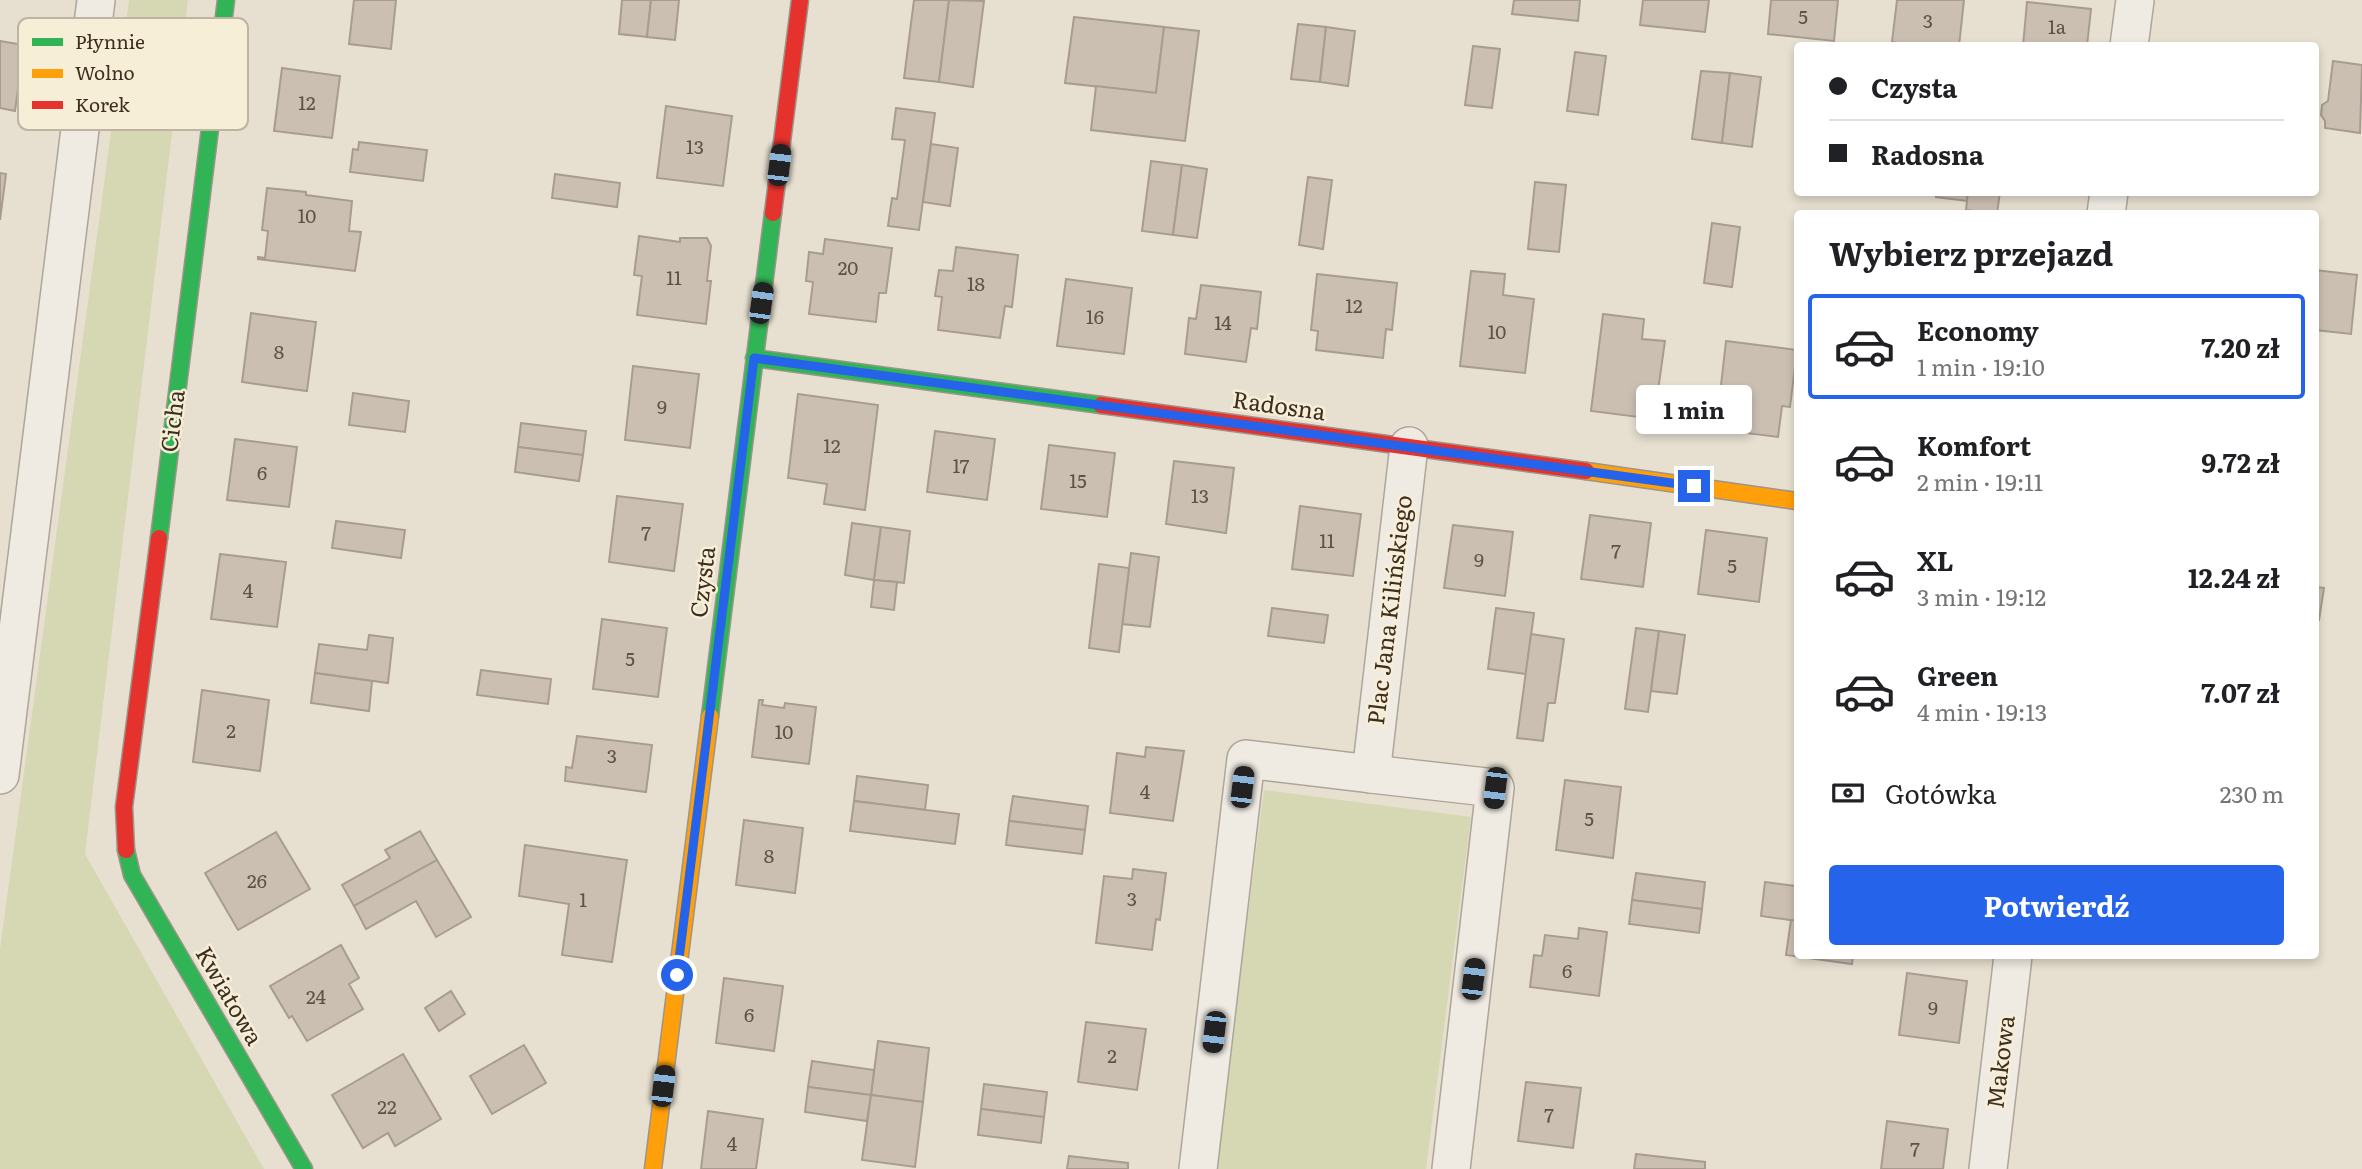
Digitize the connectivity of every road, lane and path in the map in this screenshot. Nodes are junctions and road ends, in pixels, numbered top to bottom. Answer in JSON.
{"nodes":[{"id":1,"x":96,"y":0,"type":"edge"},
{"id":2,"x":226,"y":0,"type":"edge"},
{"id":3,"x":800,"y":0,"type":"edge"},
{"id":4,"x":2135,"y":0,"type":"edge"},
{"id":5,"x":94,"y":18,"type":"edge"},
{"id":6,"x":224,"y":18,"type":"edge"},
{"id":7,"x":2130,"y":42,"type":"edge"},
{"id":8,"x":80,"y":130,"type":"edge"},
{"id":9,"x":210,"y":130,"type":"edge"},
{"id":10,"x":754,"y":358,"type":"junction"},
{"id":11,"x":1409,"y":446,"type":"junction"},
{"id":12,"x":1794,"y":501,"type":"edge"},
{"id":13,"x":1371,"y":774,"type":"junction"},
{"id":14,"x":0,"y":775,"type":"edge"},
{"id":15,"x":122,"y":842,"type":"joint"},
{"id":16,"x":2013,"y":959,"type":"edge"},
{"id":17,"x":304,"y":1169,"type":"edge"},
{"id":18,"x":653,"y":1169,"type":"edge"},
{"id":19,"x":1198,"y":1169,"type":"edge"},
{"id":20,"x":1451,"y":1169,"type":"edge"},
{"id":21,"x":1988,"y":1169,"type":"edge"}],
"edges":[{"from":1,"to":5,"type":"street"},
{"from":2,"to":6,"type":"street","name":"Cicha"},
{"from":3,"to":10,"type":"street","name":"Czysta"},
{"from":4,"to":7,"type":"street"},
{"from":8,"to":14,"type":"street"},
{"from":9,"to":15,"type":"street","name":"Cicha"},
{"from":10,"to":11,"type":"street","name":"Radosna"},
{"from":10,"to":18,"type":"street","name":"Czysta"},
{"from":11,"to":12,"type":"street","name":"Radosna"},
{"from":11,"to":13,"type":"street","name":"Plac Jana Kilińskiego"},
{"from":13,"to":19,"type":"street"},
{"from":13,"to":20,"type":"street"},
{"from":15,"to":17,"type":"street","name":"Kwiatowa"},
{"from":16,"to":21,"type":"street","name":"Makowa"}]}
